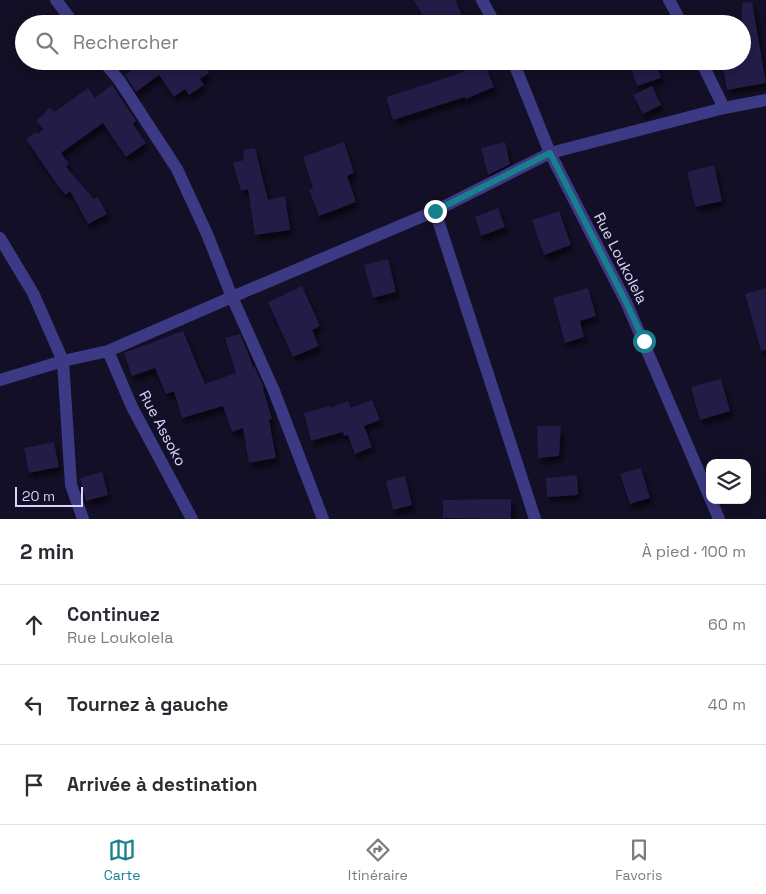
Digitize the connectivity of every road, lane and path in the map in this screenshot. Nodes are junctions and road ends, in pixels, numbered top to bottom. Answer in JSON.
{"nodes":[{"id":1,"x":56,"y":0,"type":"edge"},
{"id":2,"x":482,"y":0,"type":"edge"},
{"id":3,"x":670,"y":0,"type":"edge"},
{"id":4,"x":67,"y":15,"type":"edge"},
{"id":5,"x":490,"y":15,"type":"edge"},
{"id":6,"x":678,"y":15,"type":"edge"},
{"id":7,"x":111,"y":70,"type":"edge"},
{"id":8,"x":517,"y":70,"type":"edge"},
{"id":9,"x":705,"y":70,"type":"edge"},
{"id":10,"x":766,"y":100,"type":"edge"},
{"id":11,"x":724,"y":108,"type":"junction"},
{"id":12,"x":550,"y":153,"type":"junction"},
{"id":13,"x":435,"y":211,"type":"junction"},
{"id":14,"x":0,"y":238,"type":"edge"},
{"id":15,"x":232,"y":297,"type":"junction"},
{"id":16,"x":108,"y":351,"type":"junction"},
{"id":17,"x":63,"y":361,"type":"junction"},
{"id":18,"x":0,"y":380,"type":"edge"},
{"id":19,"x":706,"y":490,"type":"edge"},
{"id":20,"x":712,"y":504,"type":"edge"},
{"id":21,"x":83,"y":519,"type":"edge"},
{"id":22,"x":192,"y":519,"type":"edge"},
{"id":23,"x":323,"y":519,"type":"edge"},
{"id":24,"x":535,"y":519,"type":"edge"},
{"id":25,"x":719,"y":519,"type":"edge"}],
"edges":[{"from":1,"to":4,"type":"street"},
{"from":2,"to":5,"type":"street"},
{"from":3,"to":6,"type":"street"},
{"from":7,"to":15,"type":"street"},
{"from":8,"to":12,"type":"street","name":"Rue Loukolela"},
{"from":9,"to":11,"type":"street"},
{"from":10,"to":11,"type":"street"},
{"from":11,"to":12,"type":"street"},
{"from":12,"to":13,"type":"street"},
{"from":12,"to":19,"type":"street","name":"Rue Loukolela"},
{"from":13,"to":15,"type":"street"},
{"from":13,"to":24,"type":"street"},
{"from":14,"to":17,"type":"street"},
{"from":15,"to":16,"type":"street"},
{"from":15,"to":23,"type":"street"},
{"from":16,"to":17,"type":"street"},
{"from":16,"to":22,"type":"street","name":"Rue Assoko"},
{"from":17,"to":18,"type":"street"},
{"from":17,"to":21,"type":"street"},
{"from":20,"to":25,"type":"street","name":"Rue Loukolela"}]}
